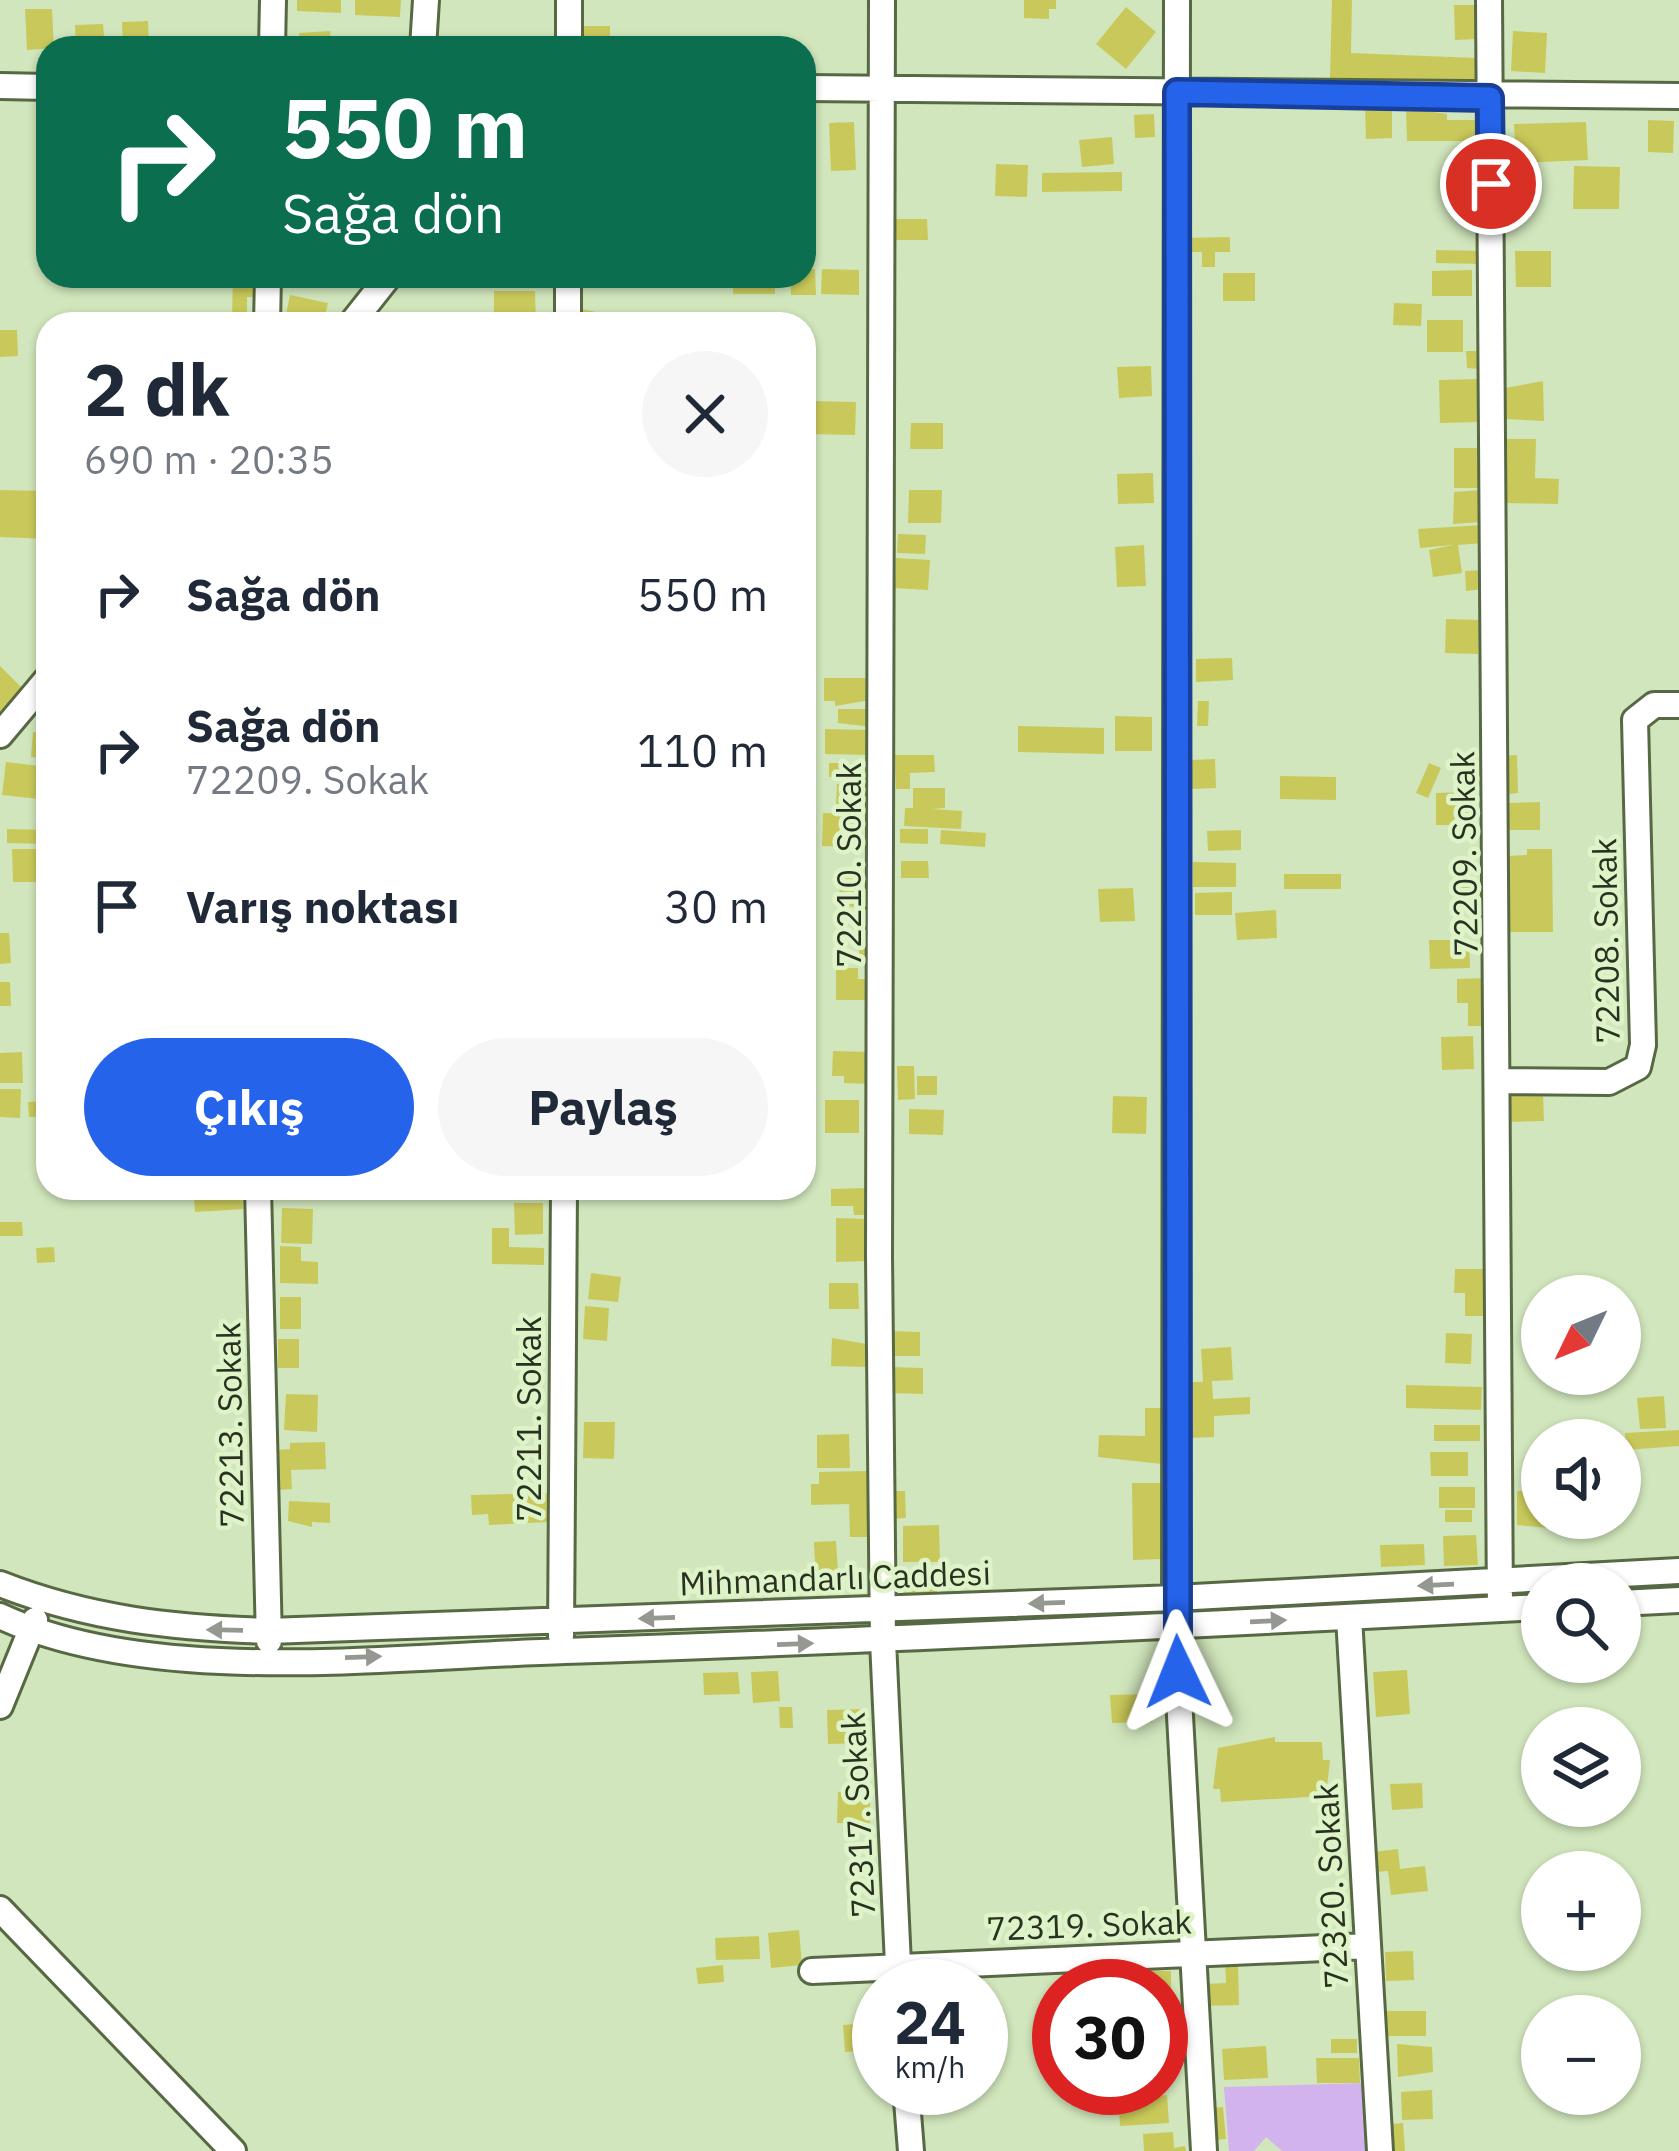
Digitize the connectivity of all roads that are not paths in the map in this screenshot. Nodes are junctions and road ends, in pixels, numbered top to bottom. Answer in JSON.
{"nodes":[{"id":1,"x":273,"y":0,"type":"edge"},
{"id":2,"x":426,"y":0,"type":"edge"},
{"id":3,"x":569,"y":0,"type":"edge"},
{"id":4,"x":882,"y":0,"type":"edge"},
{"id":5,"x":1177,"y":0,"type":"edge"},
{"id":6,"x":1490,"y":0,"type":"edge"},
{"id":7,"x":272,"y":36,"type":"edge"},
{"id":8,"x":424,"y":36,"type":"edge"},
{"id":9,"x":569,"y":36,"type":"edge"},
{"id":10,"x":0,"y":86,"type":"edge"},
{"id":11,"x":36,"y":87,"type":"edge"},
{"id":12,"x":816,"y":88,"type":"edge"},
{"id":13,"x":882,"y":89,"type":"junction"},
{"id":14,"x":1177,"y":92,"type":"junction"},
{"id":15,"x":1679,"y":95,"type":"edge"},
{"id":16,"x":1490,"y":98,"type":"junction"},
{"id":17,"x":380,"y":288,"type":"edge"},
{"id":18,"x":360,"y":312,"type":"edge"},
{"id":19,"x":36,"y":692,"type":"edge"},
{"id":20,"x":1679,"y":705,"type":"edge"},
{"id":21,"x":0,"y":735,"type":"edge"},
{"id":22,"x":1499,"y":1081,"type":"junction"},
{"id":23,"x":258,"y":1200,"type":"edge"},
{"id":24,"x":564,"y":1200,"type":"edge"},
{"id":25,"x":1679,"y":1571,"type":"edge"},
{"id":26,"x":1501,"y":1582,"type":"junction"},
{"id":27,"x":0,"y":1584,"type":"edge"},
{"id":28,"x":1176,"y":1598,"type":"junction"},
{"id":29,"x":1679,"y":1600,"type":"edge"},
{"id":30,"x":44,"y":1601,"type":"junction"},
{"id":31,"x":1641,"y":1602,"type":"edge"},
{"id":32,"x":1521,"y":1608,"type":"edge"},
{"id":33,"x":1500,"y":1609,"type":"junction"},
{"id":34,"x":883,"y":1610,"type":"junction"},
{"id":35,"x":0,"y":1616,"type":"edge"},
{"id":36,"x":1349,"y":1617,"type":"junction"},
{"id":37,"x":561,"y":1621,"type":"junction"},
{"id":38,"x":1175,"y":1625,"type":"junction"},
{"id":39,"x":31,"y":1630,"type":"junction"},
{"id":40,"x":269,"y":1631,"type":"junction"},
{"id":41,"x":883,"y":1641,"type":"junction"},
{"id":42,"x":562,"y":1651,"type":"junction"},
{"id":43,"x":269,"y":1660,"type":"junction"},
{"id":44,"x":0,"y":1706,"type":"edge"},
{"id":45,"x":0,"y":1909,"type":"edge"},
{"id":46,"x":1368,"y":1946,"type":"junction"},
{"id":47,"x":1191,"y":1954,"type":"junction"},
{"id":48,"x":897,"y":1959,"type":"edge"},
{"id":49,"x":1008,"y":1968,"type":"edge"},
{"id":50,"x":812,"y":1972,"type":"dead end"},
{"id":51,"x":852,"y":1974,"type":"edge"},
{"id":52,"x":908,"y":2115,"type":"edge"},
{"id":53,"x":233,"y":2151,"type":"edge"},
{"id":54,"x":911,"y":2151,"type":"edge"},
{"id":55,"x":1204,"y":2151,"type":"edge"},
{"id":56,"x":1380,"y":2151,"type":"edge"}],
"edges":[{"from":1,"to":7,"type":"street"},
{"from":2,"to":8,"type":"street"},
{"from":3,"to":9,"type":"street"},
{"from":4,"to":13,"type":"street","name":"72210. Sokak"},
{"from":5,"to":14,"type":"street"},
{"from":6,"to":16,"type":"street","name":"72209. Sokak"},
{"from":10,"to":11,"type":"street"},
{"from":12,"to":13,"type":"street"},
{"from":13,"to":14,"type":"street"},
{"from":13,"to":34,"type":"street","name":"72210. Sokak"},
{"from":14,"to":16,"type":"street"},
{"from":14,"to":28,"type":"street"},
{"from":15,"to":16,"type":"street"},
{"from":16,"to":22,"type":"street","name":"72209. Sokak"},
{"from":17,"to":18,"type":"street"},
{"from":19,"to":21,"type":"street"},
{"from":20,"to":22,"type":"street","name":"72208. Sokak"},
{"from":22,"to":26,"type":"street","name":"72209. Sokak"},
{"from":23,"to":40,"type":"street","name":"72213. Sokak"},
{"from":24,"to":37,"type":"street","name":"72211. Sokak"},
{"from":25,"to":26,"type":"street","name":"Mihmandarlı Caddesi"},
{"from":26,"to":28,"type":"street","name":"Mihmandarlı Caddesi","one_way":true},
{"from":26,"to":33,"type":"street","name":"72209. Sokak"},
{"from":27,"to":30,"type":"street","name":"Mihmandarlı Caddesi"},
{"from":28,"to":34,"type":"street","name":"Mihmandarlı Caddesi","one_way":true},
{"from":28,"to":38,"type":"street"},
{"from":29,"to":31,"type":"street"},
{"from":30,"to":39,"type":"street"},
{"from":40,"to":30,"type":"street","name":"Mihmandarlı Caddesi","one_way":true},
{"from":32,"to":33,"type":"street","name":"Mihmandarlı Caddesi"},
{"from":33,"to":36,"type":"street","name":"Mihmandarlı Caddesi"},
{"from":34,"to":37,"type":"street","name":"Mihmandarlı Caddesi","one_way":true},
{"from":34,"to":41,"type":"street","name":"72210. Sokak"},
{"from":35,"to":39,"type":"street","name":"Mihmandarlı Caddesi"},
{"from":38,"to":36,"type":"street","name":"Mihmandarlı Caddesi","one_way":true},
{"from":36,"to":46,"type":"street","name":"72320. Sokak"},
{"from":37,"to":40,"type":"street","name":"Mihmandarlı Caddesi"},
{"from":37,"to":42,"type":"street","name":"72211. Sokak"},
{"from":38,"to":41,"type":"street","name":"Mihmandarlı Caddesi"},
{"from":38,"to":47,"type":"street"},
{"from":39,"to":43,"type":"street","name":"Mihmandarlı Caddesi"},
{"from":39,"to":44,"type":"street"},
{"from":40,"to":43,"type":"street","name":"72213. Sokak"},
{"from":42,"to":41,"type":"street","name":"Mihmandarlı Caddesi","one_way":true},
{"from":41,"to":48,"type":"street","name":"72317. Sokak"},
{"from":43,"to":42,"type":"street","name":"Mihmandarlı Caddesi","one_way":true},
{"from":45,"to":53,"type":"street"},
{"from":46,"to":47,"type":"street","name":"72319. Sokak"},
{"from":46,"to":56,"type":"street","name":"72320. Sokak"},
{"from":47,"to":49,"type":"street","name":"72319. Sokak"},
{"from":47,"to":55,"type":"street"},
{"from":50,"to":51,"type":"street","name":"72319. Sokak"},
{"from":52,"to":54,"type":"street"}]}
